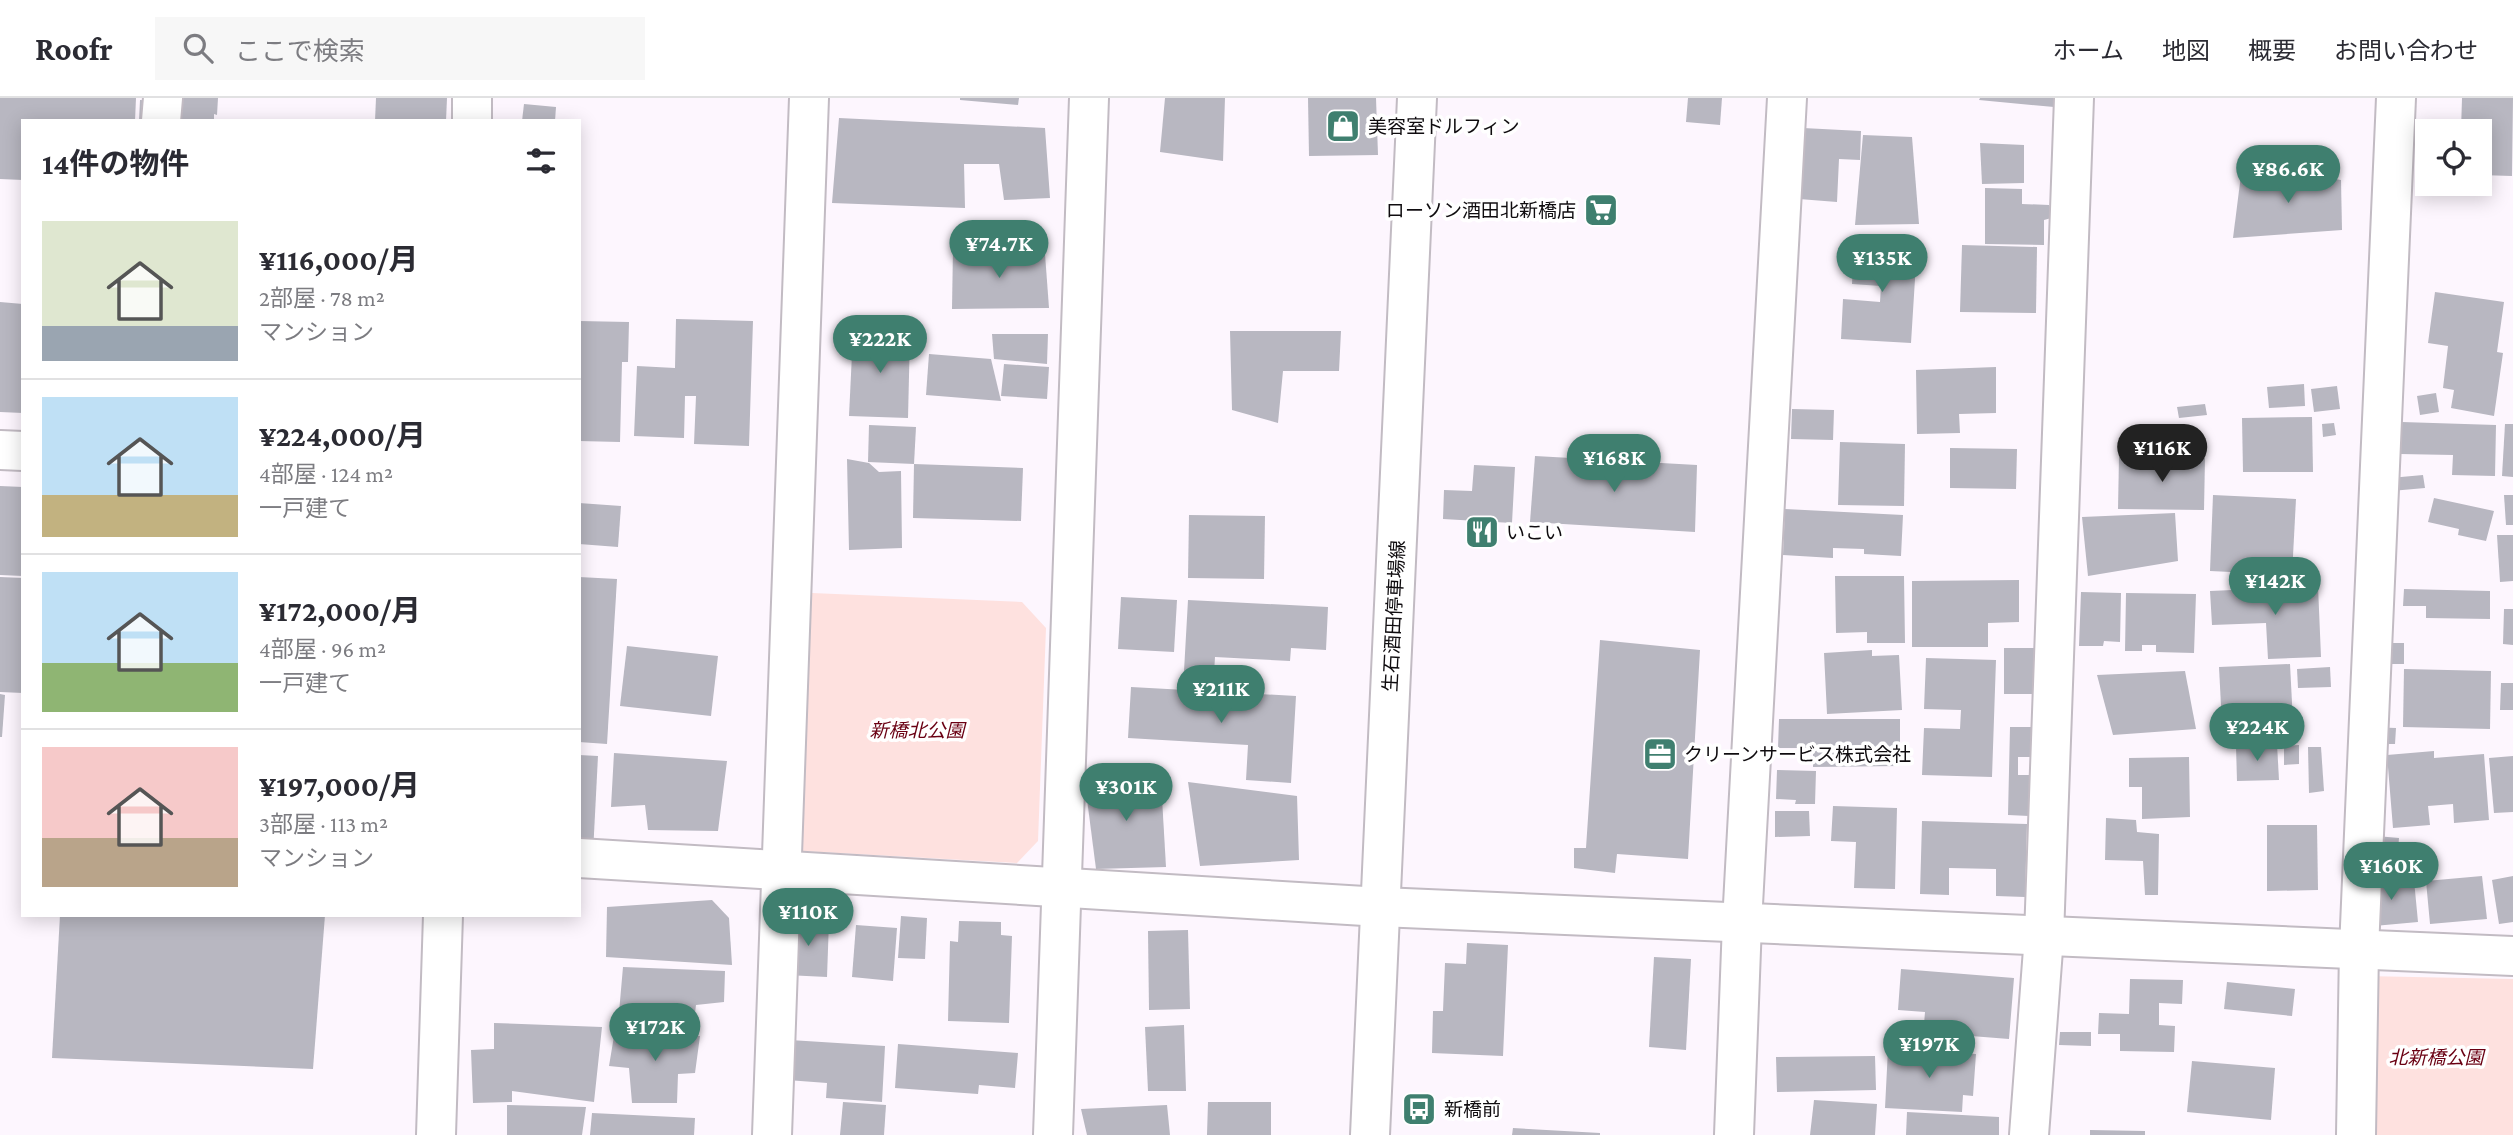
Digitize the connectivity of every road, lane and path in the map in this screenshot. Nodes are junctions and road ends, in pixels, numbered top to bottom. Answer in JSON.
{"nodes":[{"id":1,"x":163,"y":98,"type":"edge"},
{"id":2,"x":472,"y":98,"type":"edge"},
{"id":3,"x":809,"y":98,"type":"edge"},
{"id":4,"x":1089,"y":98,"type":"edge"},
{"id":5,"x":1417,"y":98,"type":"edge"},
{"id":6,"x":1787,"y":98,"type":"edge"},
{"id":7,"x":2074,"y":98,"type":"edge"},
{"id":8,"x":2396,"y":98,"type":"edge"},
{"id":9,"x":162,"y":119,"type":"edge"},
{"id":10,"x":472,"y":119,"type":"edge"},
{"id":11,"x":0,"y":450,"type":"edge"},
{"id":12,"x":21,"y":451,"type":"edge"},
{"id":13,"x":581,"y":858,"type":"edge"},
{"id":14,"x":782,"y":872,"type":"junction"},
{"id":15,"x":1061,"y":888,"type":"junction"},
{"id":16,"x":1381,"y":907,"type":"junction"},
{"id":17,"x":443,"y":917,"type":"edge"},
{"id":18,"x":1742,"y":923,"type":"junction"},
{"id":19,"x":2045,"y":936,"type":"junction"},
{"id":20,"x":2359,"y":949,"type":"junction"},
{"id":21,"x":2513,"y":956,"type":"edge"},
{"id":22,"x":436,"y":1135,"type":"edge"},
{"id":23,"x":772,"y":1135,"type":"edge"},
{"id":24,"x":1053,"y":1135,"type":"edge"},
{"id":25,"x":1370,"y":1135,"type":"edge"},
{"id":26,"x":1734,"y":1135,"type":"edge"},
{"id":27,"x":2029,"y":1135,"type":"edge"},
{"id":28,"x":2356,"y":1135,"type":"edge"}],
"edges":[{"from":1,"to":9,"type":"street"},
{"from":2,"to":10,"type":"street"},
{"from":3,"to":14,"type":"street"},
{"from":4,"to":15,"type":"street"},
{"from":5,"to":16,"type":"street","name":"生石酒田停車場線"},
{"from":6,"to":18,"type":"street"},
{"from":7,"to":19,"type":"street"},
{"from":8,"to":20,"type":"street"},
{"from":11,"to":12,"type":"street"},
{"from":13,"to":14,"type":"street"},
{"from":14,"to":15,"type":"street"},
{"from":14,"to":23,"type":"street"},
{"from":15,"to":16,"type":"street"},
{"from":15,"to":24,"type":"street"},
{"from":16,"to":18,"type":"street"},
{"from":16,"to":25,"type":"street","name":"生石酒田停車場線"},
{"from":17,"to":22,"type":"street"},
{"from":18,"to":19,"type":"street"},
{"from":18,"to":26,"type":"street"},
{"from":19,"to":20,"type":"street"},
{"from":19,"to":27,"type":"street"},
{"from":20,"to":21,"type":"street"},
{"from":20,"to":28,"type":"street"}]}
